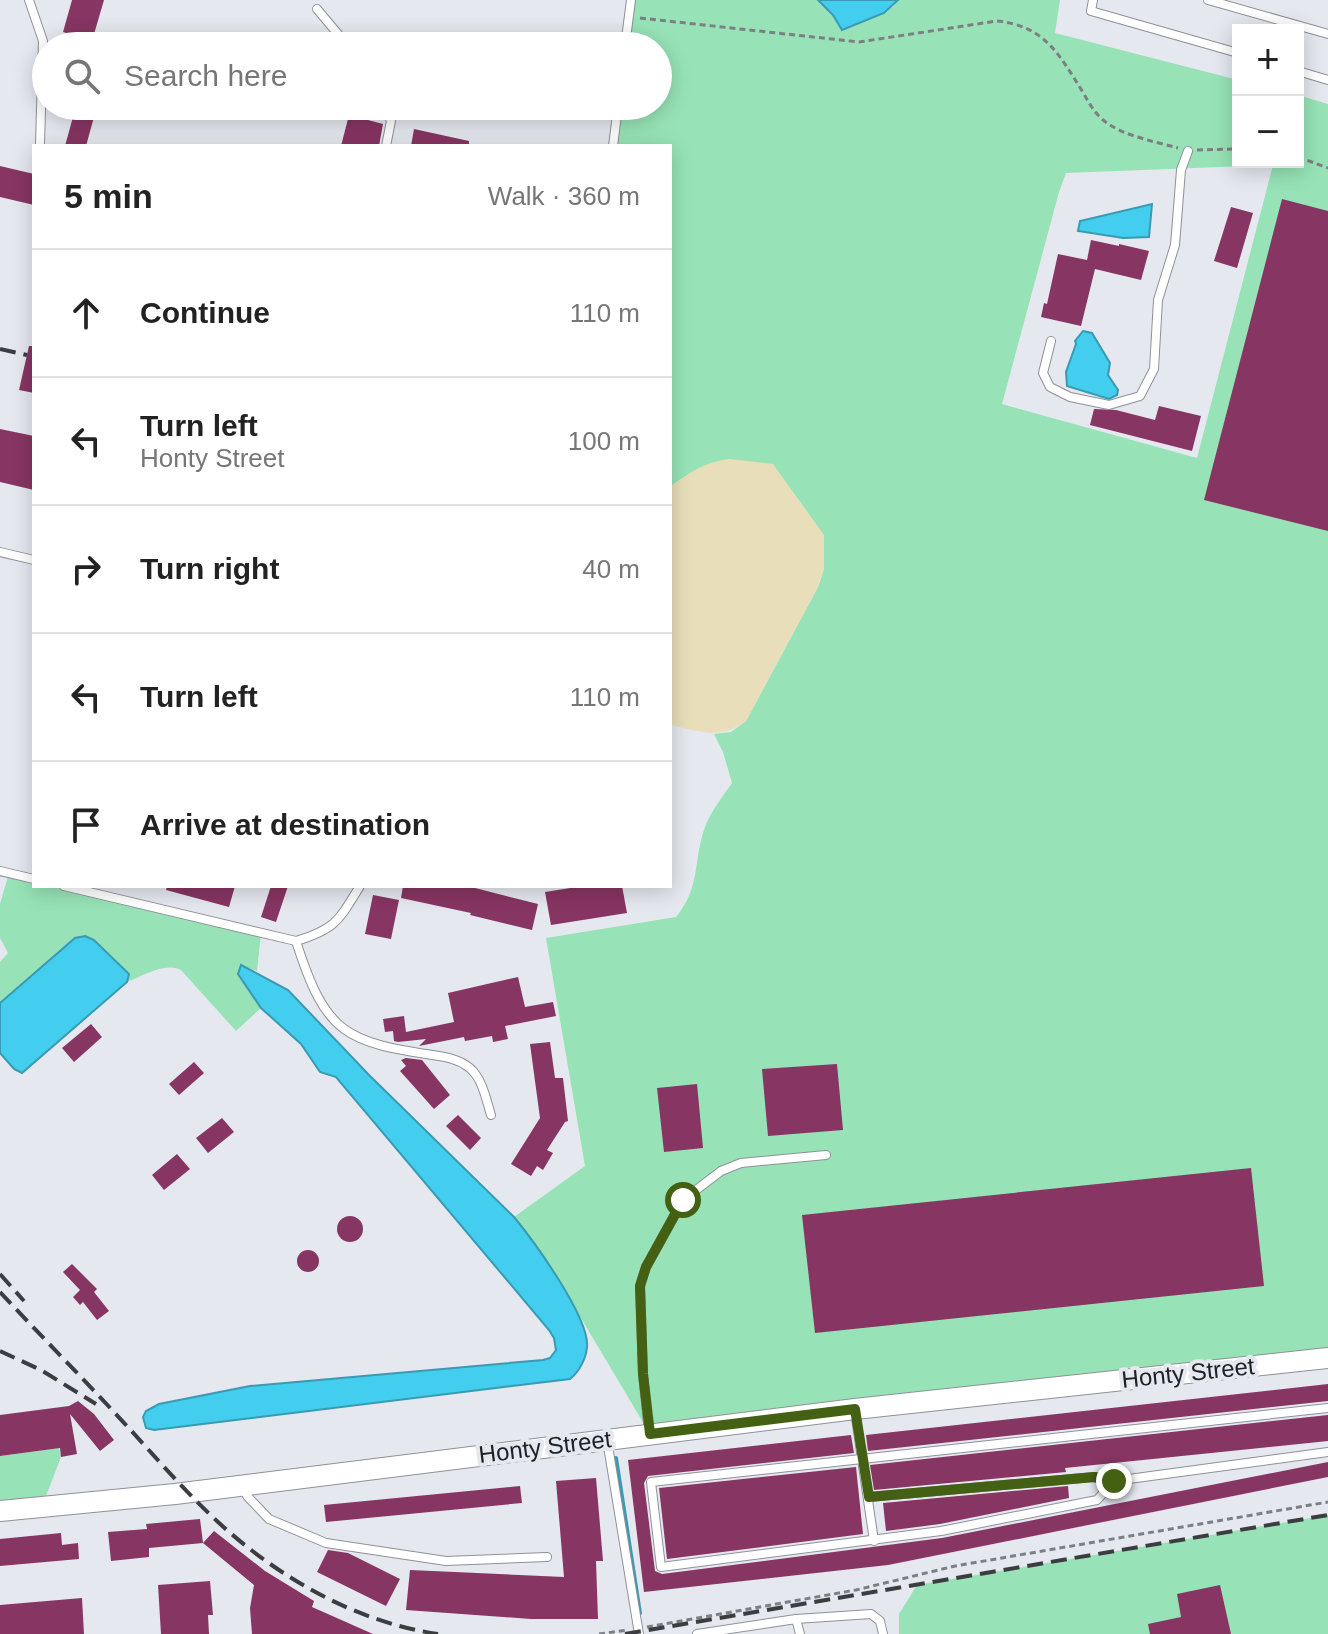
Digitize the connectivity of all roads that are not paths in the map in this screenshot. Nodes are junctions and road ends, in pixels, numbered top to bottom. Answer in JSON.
{"nodes":[{"id":1,"x":29,"y":0,"type":"edge"},
{"id":2,"x":631,"y":0,"type":"edge"},
{"id":3,"x":1093,"y":0,"type":"edge"},
{"id":4,"x":1208,"y":0,"type":"edge"},
{"id":5,"x":317,"y":9,"type":"dead end"},
{"id":6,"x":40,"y":32,"type":"edge"},
{"id":7,"x":336,"y":32,"type":"edge"},
{"id":8,"x":627,"y":32,"type":"edge"},
{"id":9,"x":1328,"y":34,"type":"edge"},
{"id":10,"x":1232,"y":51,"type":"edge"},
{"id":11,"x":1304,"y":73,"type":"edge"},
{"id":12,"x":1328,"y":80,"type":"edge"},
{"id":13,"x":41,"y":120,"type":"edge"},
{"id":14,"x":391,"y":120,"type":"edge"},
{"id":15,"x":616,"y":120,"type":"edge"},
{"id":16,"x":40,"y":144,"type":"edge"},
{"id":17,"x":386,"y":144,"type":"edge"},
{"id":18,"x":613,"y":144,"type":"edge"},
{"id":19,"x":1188,"y":151,"type":"road end"},
{"id":20,"x":1051,"y":341,"type":"dead end"},
{"id":21,"x":0,"y":552,"type":"edge"},
{"id":22,"x":32,"y":560,"type":"edge"},
{"id":23,"x":0,"y":871,"type":"edge"},
{"id":24,"x":32,"y":879,"type":"edge"},
{"id":25,"x":72,"y":888,"type":"edge"},
{"id":26,"x":359,"y":888,"type":"edge"},
{"id":27,"x":296,"y":941,"type":"junction"},
{"id":28,"x":491,"y":1115,"type":"dead end"},
{"id":29,"x":826,"y":1155,"type":"dead end"},
{"id":30,"x":1328,"y":1358,"type":"edge"},
{"id":31,"x":1328,"y":1408,"type":"edge"},
{"id":32,"x":855,"y":1409,"type":"junction"},
{"id":33,"x":650,"y":1434,"type":"junction"},
{"id":34,"x":607,"y":1439,"type":"junction"},
{"id":35,"x":1328,"y":1452,"type":"edge"},
{"id":36,"x":861,"y":1458,"type":"junction"},
{"id":37,"x":1114,"y":1481,"type":"junction"},
{"id":38,"x":241,"y":1485,"type":"junction"},
{"id":39,"x":869,"y":1497,"type":"junction"},
{"id":40,"x":0,"y":1511,"type":"edge"},
{"id":41,"x":874,"y":1541,"type":"junction"},
{"id":42,"x":547,"y":1557,"type":"dead end"},
{"id":43,"x":796,"y":1619,"type":"junction"},
{"id":44,"x":639,"y":1631,"type":"edge"},
{"id":45,"x":697,"y":1634,"type":"edge"},
{"id":46,"x":800,"y":1634,"type":"edge"},
{"id":47,"x":883,"y":1634,"type":"edge"}],
"edges":[{"from":1,"to":6,"type":"lane"},
{"from":2,"to":8,"type":"lane"},
{"from":3,"to":10,"type":"lane"},
{"from":4,"to":9,"type":"lane"},
{"from":5,"to":7,"type":"lane"},
{"from":11,"to":12,"type":"lane"},
{"from":13,"to":16,"type":"lane"},
{"from":14,"to":17,"type":"lane"},
{"from":15,"to":18,"type":"lane"},
{"from":19,"to":20,"type":"lane"},
{"from":21,"to":22,"type":"lane"},
{"from":23,"to":24,"type":"lane"},
{"from":25,"to":27,"type":"lane"},
{"from":26,"to":27,"type":"lane"},
{"from":27,"to":28,"type":"lane"},
{"from":29,"to":33,"type":"lane"},
{"from":30,"to":32,"type":"street","name":"Honty Street"},
{"from":31,"to":36,"type":"lane"},
{"from":32,"to":33,"type":"street","name":"Honty Street"},
{"from":32,"to":36,"type":"lane"},
{"from":33,"to":34,"type":"street","name":"Honty Street"},
{"from":34,"to":38,"type":"street","name":"Honty Street"},
{"from":34,"to":44,"type":"lane"},
{"from":35,"to":37,"type":"lane"},
{"from":36,"to":39,"type":"lane"},
{"from":36,"to":41,"type":"lane"},
{"from":37,"to":39,"type":"lane"},
{"from":37,"to":41,"type":"lane"},
{"from":38,"to":40,"type":"street","name":"Honty Street"},
{"from":38,"to":42,"type":"lane"},
{"from":39,"to":41,"type":"lane"},
{"from":43,"to":45,"type":"lane"},
{"from":43,"to":46,"type":"lane"},
{"from":43,"to":47,"type":"lane"}]}
